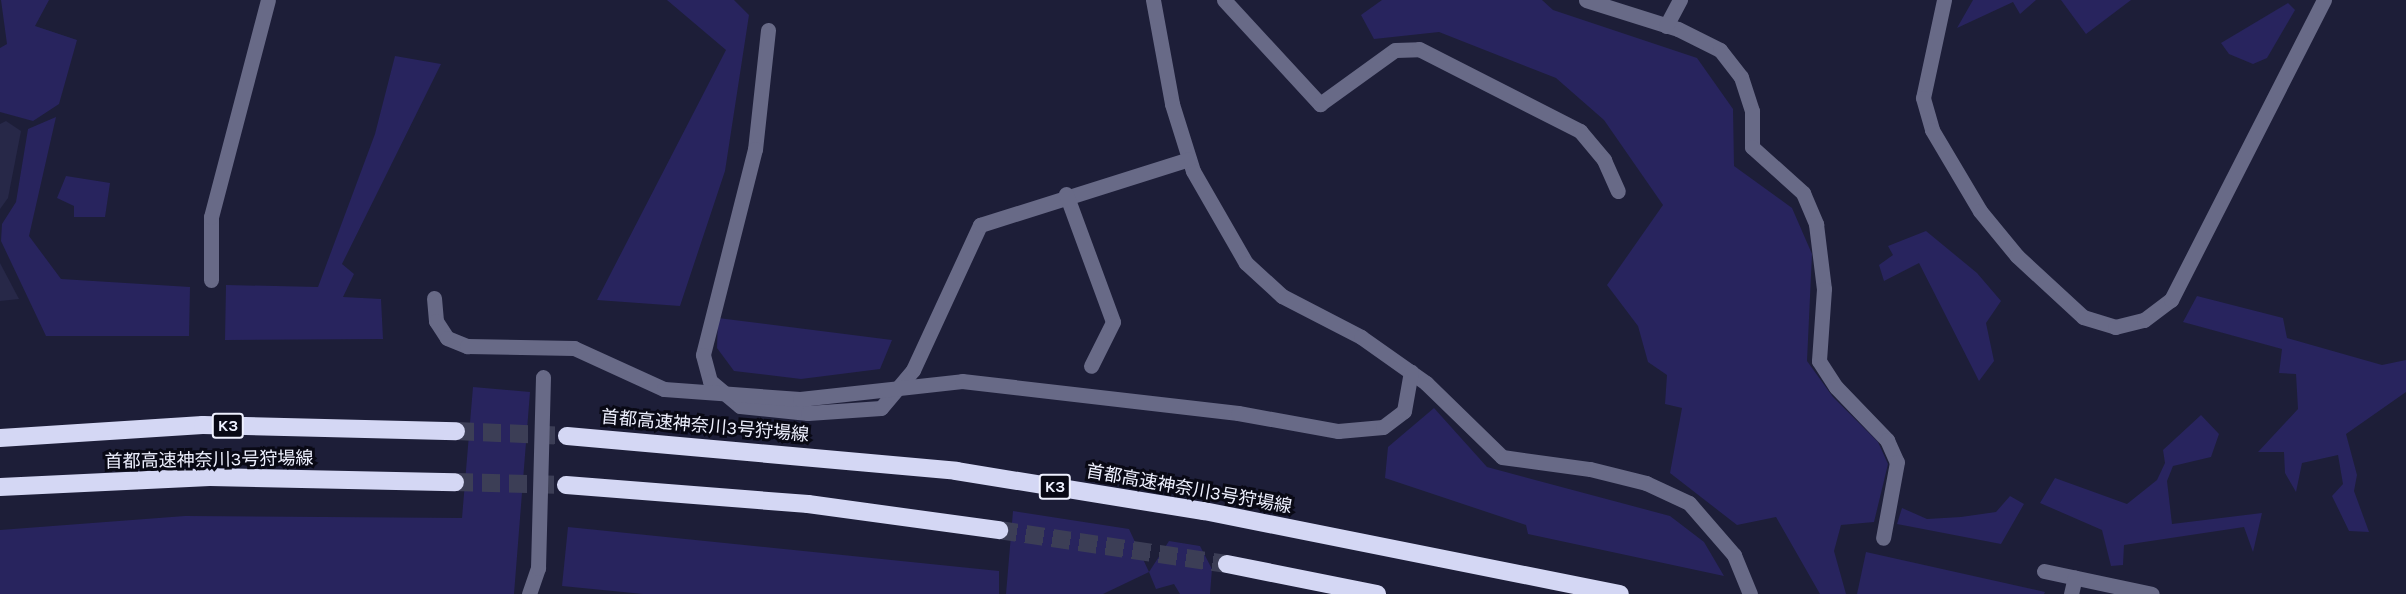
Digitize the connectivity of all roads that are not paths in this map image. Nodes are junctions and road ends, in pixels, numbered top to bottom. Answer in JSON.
{"nodes":[{"id":1,"x":268,"y":0,"type":"edge"},
{"id":2,"x":1153,"y":0,"type":"edge"},
{"id":3,"x":1224,"y":0,"type":"edge"},
{"id":4,"x":1586,"y":0,"type":"edge"},
{"id":5,"x":1680,"y":0,"type":"edge"},
{"id":6,"x":1944,"y":0,"type":"edge"},
{"id":7,"x":2324,"y":0,"type":"edge"},
{"id":8,"x":1666,"y":26,"type":"junction"},
{"id":9,"x":768,"y":30,"type":"dead end"},
{"id":10,"x":1189,"y":159,"type":"junction"},
{"id":11,"x":1618,"y":191,"type":"dead end"},
{"id":12,"x":1066,"y":194,"type":"junction"},
{"id":13,"x":211,"y":280,"type":"dead end"},
{"id":14,"x":434,"y":298,"type":"dead end"},
{"id":15,"x":1091,"y":366,"type":"dead end"},
{"id":16,"x":1411,"y":372,"type":"junction"},
{"id":17,"x":543,"y":377,"type":"dead end"},
{"id":18,"x":456,"y":431,"type":"tunnel mouth"},
{"id":19,"x":567,"y":436,"type":"tunnel mouth"},
{"id":20,"x":0,"y":438,"type":"edge"},
{"id":21,"x":455,"y":482,"type":"tunnel mouth"},
{"id":22,"x":566,"y":485,"type":"tunnel mouth"},
{"id":23,"x":0,"y":487,"type":"edge"},
{"id":24,"x":999,"y":530,"type":"tunnel mouth"},
{"id":25,"x":1882,"y":538,"type":"dead end"},
{"id":26,"x":1227,"y":564,"type":"tunnel mouth"},
{"id":27,"x":2044,"y":571,"type":"dead end"},
{"id":28,"x":2075,"y":577,"type":"junction"},
{"id":29,"x":529,"y":594,"type":"edge"},
{"id":30,"x":1377,"y":594,"type":"edge"},
{"id":31,"x":1620,"y":594,"type":"edge"},
{"id":32,"x":1750,"y":594,"type":"edge"},
{"id":33,"x":2071,"y":594,"type":"edge"},
{"id":34,"x":2152,"y":594,"type":"edge"}],
"edges":[{"from":1,"to":13,"type":"street"},
{"from":2,"to":10,"type":"street"},
{"from":3,"to":11,"type":"street"},
{"from":4,"to":8,"type":"street"},
{"from":5,"to":8,"type":"street"},
{"from":6,"to":7,"type":"street"},
{"from":8,"to":25,"type":"street"},
{"from":9,"to":12,"type":"street"},
{"from":10,"to":12,"type":"street"},
{"from":10,"to":16,"type":"street"},
{"from":12,"to":15,"type":"street"},
{"from":14,"to":16,"type":"street"},
{"from":16,"to":32,"type":"street"},
{"from":17,"to":29,"type":"street"},
{"from":18,"to":20,"type":"highway","name":"首都高速神奈川3号狩場線","number":"K3"},
{"from":19,"to":31,"type":"highway","name":"首都高速神奈川3号狩場線","number":"K3"},
{"from":21,"to":23,"type":"highway","name":"首都高速神奈川3号狩場線"},
{"from":22,"to":24,"type":"highway"},
{"from":26,"to":30,"type":"highway"},
{"from":27,"to":28,"type":"street"},
{"from":28,"to":33,"type":"street"},
{"from":28,"to":34,"type":"street"}]}
